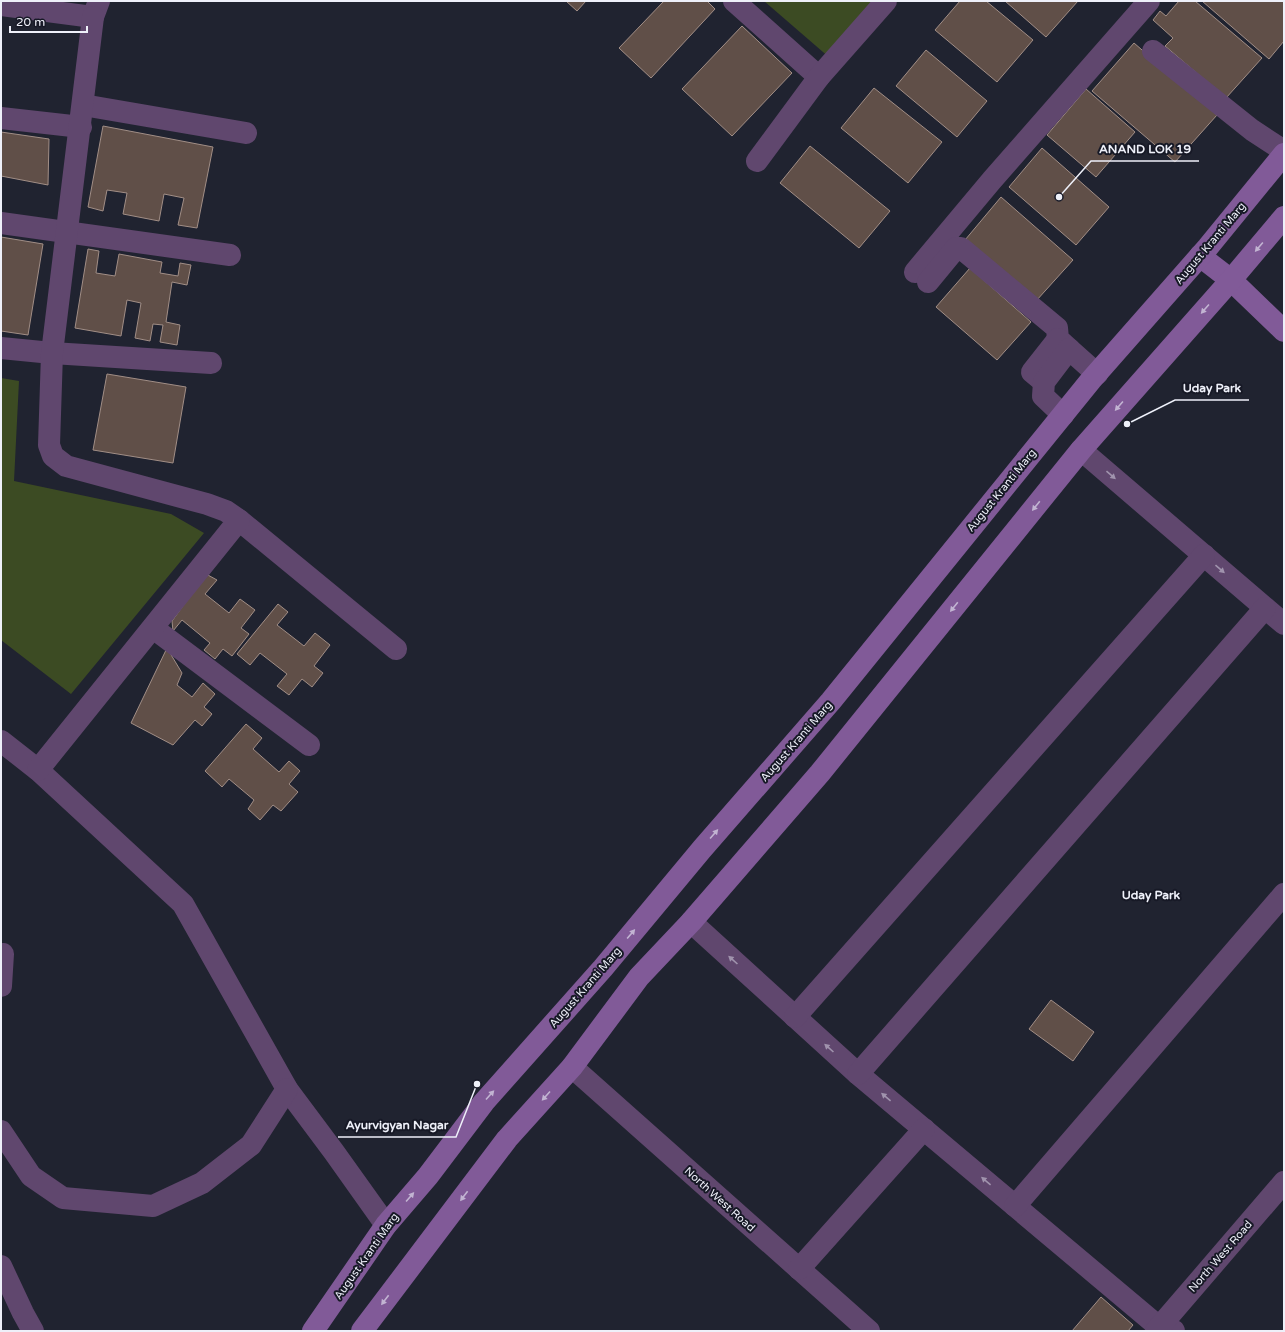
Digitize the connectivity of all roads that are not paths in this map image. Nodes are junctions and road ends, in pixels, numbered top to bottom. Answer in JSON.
{"nodes":[{"id":1,"x":734,"y":1,"type":"edge"},
{"id":2,"x":886,"y":1,"type":"edge"},
{"id":3,"x":1149,"y":1,"type":"edge"},
{"id":4,"x":1,"y":5,"type":"edge"},
{"id":5,"x":26,"y":5,"type":"edge"},
{"id":6,"x":96,"y":9,"type":"edge"},
{"id":7,"x":1153,"y":51,"type":"dead end"},
{"id":8,"x":820,"y":78,"type":"junction"},
{"id":9,"x":83,"y":105,"type":"junction"},
{"id":10,"x":1,"y":118,"type":"edge"},
{"id":11,"x":81,"y":127,"type":"junction"},
{"id":12,"x":246,"y":133,"type":"dead end"},
{"id":13,"x":1284,"y":151,"type":"edge"},
{"id":14,"x":1284,"y":154,"type":"edge"},
{"id":15,"x":757,"y":161,"type":"dead end"},
{"id":16,"x":1284,"y":217,"type":"edge"},
{"id":17,"x":1,"y":222,"type":"edge"},
{"id":18,"x":67,"y":231,"type":"junction"},
{"id":19,"x":230,"y":255,"type":"dead end"},
{"id":20,"x":1200,"y":256,"type":"junction"},
{"id":21,"x":1231,"y":280,"type":"junction"},
{"id":22,"x":1284,"y":331,"type":"edge"},
{"id":23,"x":1064,"y":344,"type":"junction"},
{"id":24,"x":1,"y":348,"type":"edge"},
{"id":25,"x":52,"y":353,"type":"junction"},
{"id":26,"x":211,"y":363,"type":"dead end"},
{"id":27,"x":1097,"y":374,"type":"junction"},
{"id":28,"x":1063,"y":415,"type":"junction"},
{"id":29,"x":1081,"y":450,"type":"junction"},
{"id":30,"x":239,"y":520,"type":"junction"},
{"id":31,"x":1204,"y":555,"type":"junction"},
{"id":32,"x":1265,"y":608,"type":"junction"},
{"id":33,"x":1284,"y":624,"type":"edge"},
{"id":34,"x":152,"y":628,"type":"junction"},
{"id":35,"x":396,"y":649,"type":"dead end"},
{"id":36,"x":1,"y":741,"type":"edge"},
{"id":37,"x":309,"y":745,"type":"dead end"},
{"id":38,"x":38,"y":770,"type":"junction"},
{"id":39,"x":1284,"y":894,"type":"edge"},
{"id":40,"x":691,"y":922,"type":"junction"},
{"id":41,"x":2,"y":954,"type":"dead end"},
{"id":42,"x":1,"y":986,"type":"edge"},
{"id":43,"x":796,"y":1017,"type":"junction"},
{"id":44,"x":572,"y":1067,"type":"junction"},
{"id":45,"x":858,"y":1074,"type":"junction"},
{"id":46,"x":287,"y":1089,"type":"junction"},
{"id":47,"x":924,"y":1129,"type":"junction"},
{"id":48,"x":1,"y":1131,"type":"edge"},
{"id":49,"x":1284,"y":1182,"type":"edge"},
{"id":50,"x":1015,"y":1206,"type":"junction"},
{"id":51,"x":386,"y":1225,"type":"junction"},
{"id":52,"x":1,"y":1266,"type":"edge"},
{"id":53,"x":799,"y":1269,"type":"junction"},
{"id":54,"x":1163,"y":1330,"type":"edge"},
{"id":55,"x":33,"y":1331,"type":"edge"},
{"id":56,"x":313,"y":1331,"type":"edge"},
{"id":57,"x":362,"y":1331,"type":"edge"},
{"id":58,"x":869,"y":1331,"type":"edge"}],
"edges":[{"from":1,"to":8,"type":"street"},
{"from":2,"to":8,"type":"street"},
{"from":3,"to":23,"type":"street"},
{"from":4,"to":5,"type":"street"},
{"from":5,"to":6,"type":"street"},
{"from":6,"to":9,"type":"street"},
{"from":7,"to":13,"type":"street"},
{"from":8,"to":15,"type":"street"},
{"from":9,"to":11,"type":"street"},
{"from":9,"to":12,"type":"street"},
{"from":10,"to":11,"type":"street"},
{"from":11,"to":18,"type":"street"},
{"from":14,"to":20,"type":"main road","name":"August Kranti Marg"},
{"from":16,"to":21,"type":"main road","one_way":true},
{"from":17,"to":18,"type":"street"},
{"from":18,"to":19,"type":"street"},
{"from":18,"to":25,"type":"street"},
{"from":20,"to":21,"type":"main road"},
{"from":20,"to":27,"type":"main road","name":"August Kranti Marg"},
{"from":21,"to":22,"type":"main road"},
{"from":21,"to":29,"type":"main road","one_way":true},
{"from":23,"to":27,"type":"street"},
{"from":23,"to":28,"type":"street"},
{"from":24,"to":25,"type":"street"},
{"from":25,"to":26,"type":"street"},
{"from":25,"to":30,"type":"street"},
{"from":27,"to":28,"type":"main road","name":"August Kranti Marg"},
{"from":51,"to":28,"type":"main road","name":"August Kranti Marg","one_way":true},
{"from":29,"to":31,"type":"street","one_way":true},
{"from":29,"to":40,"type":"main road","one_way":true},
{"from":30,"to":34,"type":"street"},
{"from":30,"to":35,"type":"street"},
{"from":31,"to":32,"type":"street","one_way":true},
{"from":31,"to":43,"type":"street"},
{"from":32,"to":33,"type":"street"},
{"from":32,"to":45,"type":"street"},
{"from":34,"to":37,"type":"street"},
{"from":34,"to":38,"type":"street"},
{"from":36,"to":38,"type":"street"},
{"from":38,"to":46,"type":"street"},
{"from":39,"to":50,"type":"street"},
{"from":43,"to":40,"type":"street","one_way":true},
{"from":40,"to":44,"type":"main road"},
{"from":41,"to":42,"type":"street"},
{"from":45,"to":43,"type":"street","one_way":true},
{"from":44,"to":53,"type":"street","name":"North West Road"},
{"from":44,"to":57,"type":"main road","one_way":true},
{"from":47,"to":45,"type":"street","one_way":true},
{"from":46,"to":48,"type":"street"},
{"from":46,"to":51,"type":"street"},
{"from":50,"to":47,"type":"street","one_way":true},
{"from":47,"to":53,"type":"street"},
{"from":49,"to":54,"type":"street","name":"North West Road"},
{"from":50,"to":54,"type":"street"},
{"from":51,"to":56,"type":"main road","name":"August Kranti Marg"},
{"from":52,"to":55,"type":"street"},
{"from":53,"to":58,"type":"street","name":"North West Road"}]}
